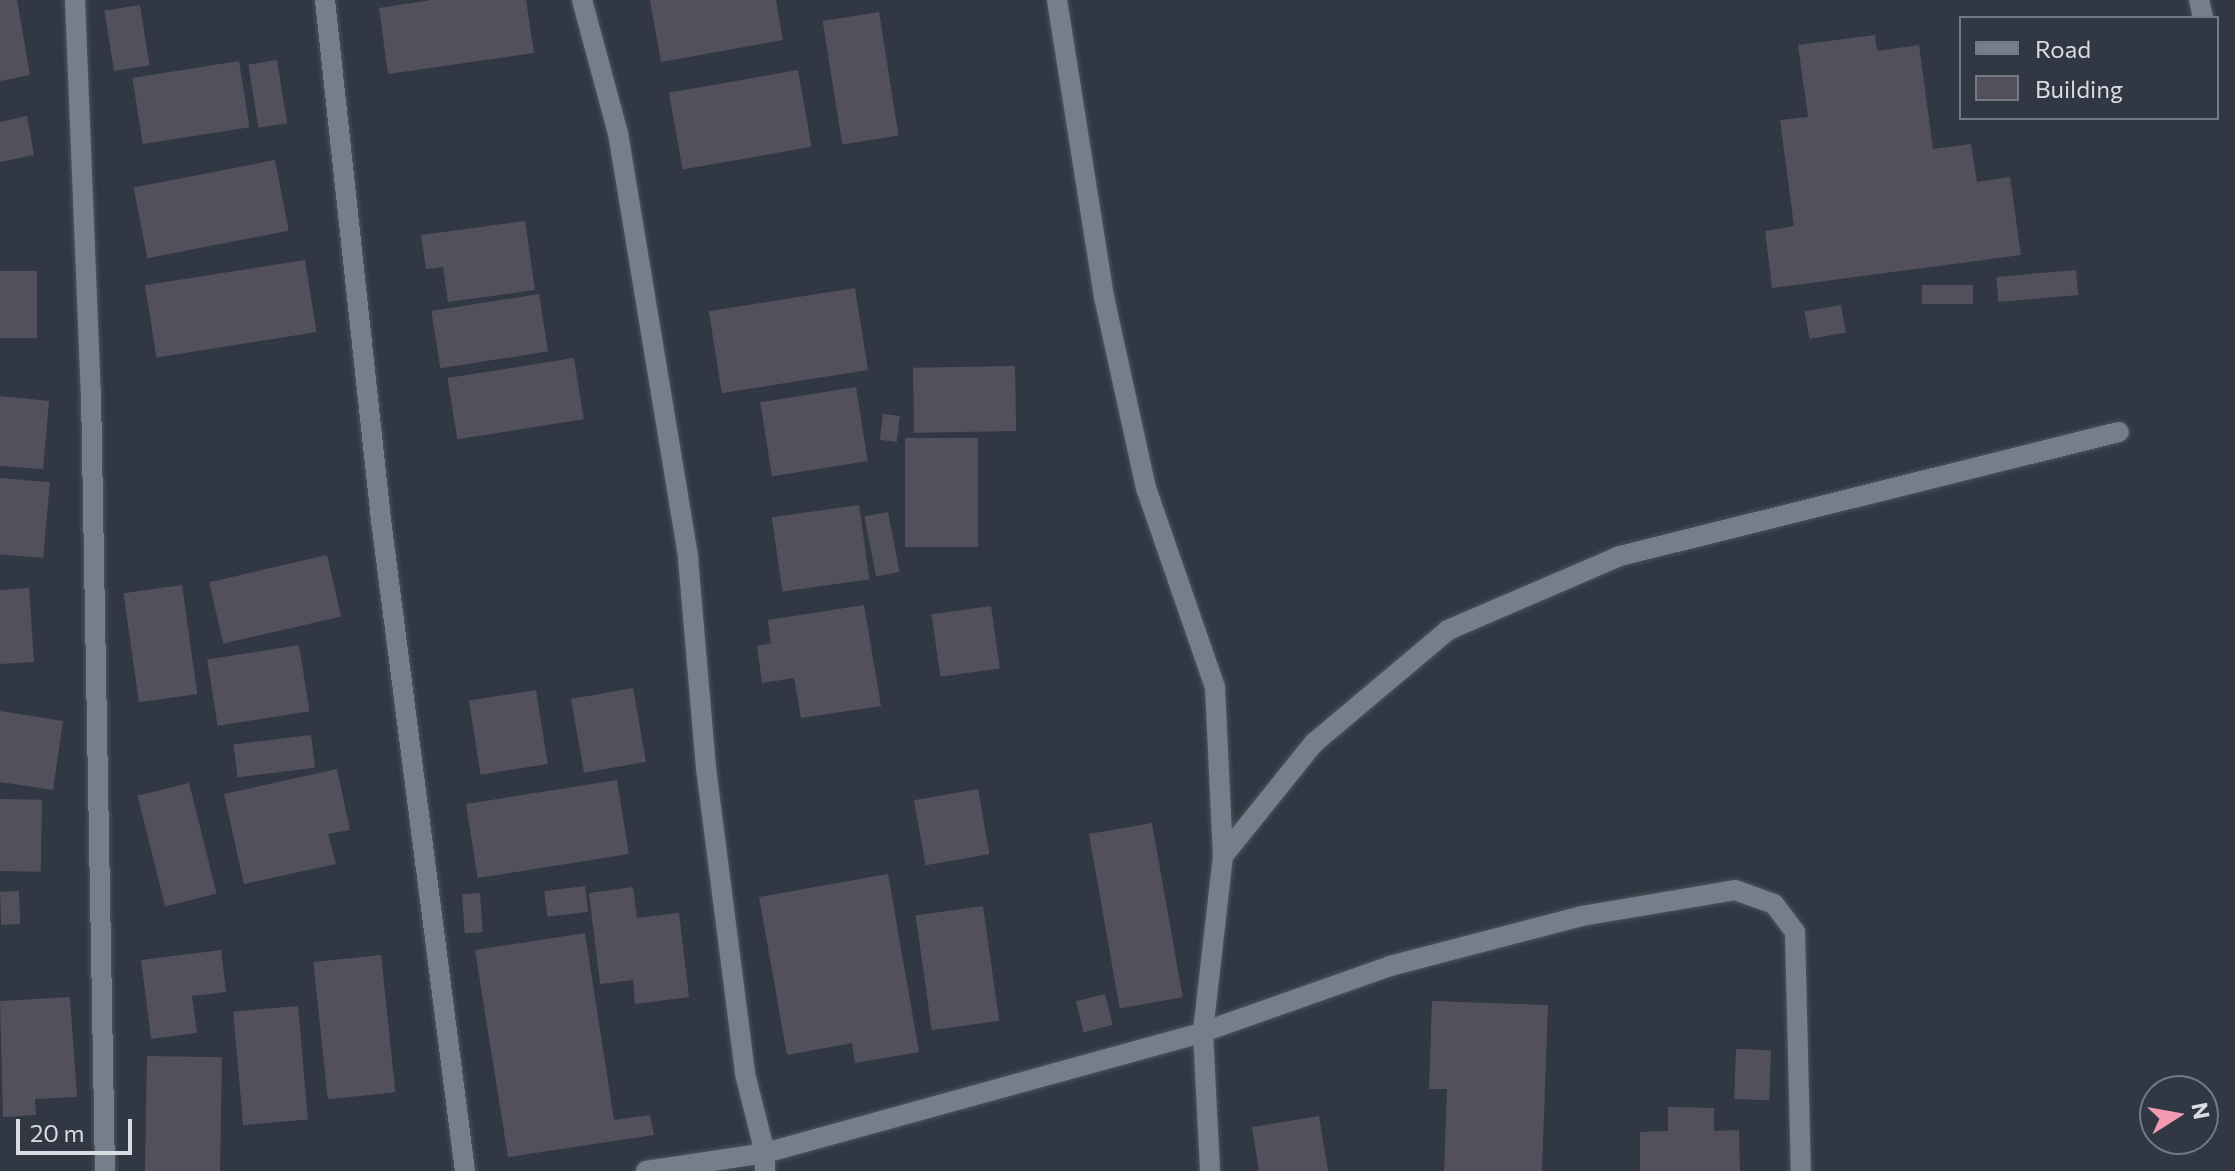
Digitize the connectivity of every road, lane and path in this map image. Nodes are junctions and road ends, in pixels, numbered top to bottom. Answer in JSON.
{"nodes":[{"id":1,"x":75,"y":0,"type":"edge"},
{"id":2,"x":325,"y":0,"type":"edge"},
{"id":3,"x":582,"y":0,"type":"edge"},
{"id":4,"x":1057,"y":0,"type":"edge"},
{"id":5,"x":2119,"y":432,"type":"dead end"},
{"id":6,"x":1223,"y":856,"type":"junction"},
{"id":7,"x":1203,"y":1032,"type":"junction"},
{"id":8,"x":765,"y":1162,"type":"edge"},
{"id":9,"x":105,"y":1171,"type":"edge"},
{"id":10,"x":465,"y":1171,"type":"edge"},
{"id":11,"x":646,"y":1171,"type":"edge"},
{"id":12,"x":1210,"y":1171,"type":"edge"},
{"id":13,"x":1801,"y":1171,"type":"edge"}],
"edges":[{"from":1,"to":9,"type":"street"},
{"from":2,"to":10,"type":"street"},
{"from":3,"to":8,"type":"street"},
{"from":4,"to":6,"type":"street"},
{"from":5,"to":6,"type":"street"},
{"from":6,"to":7,"type":"street"},
{"from":7,"to":8,"type":"street"},
{"from":7,"to":12,"type":"street"},
{"from":7,"to":13,"type":"street"},
{"from":8,"to":11,"type":"street"}]}
